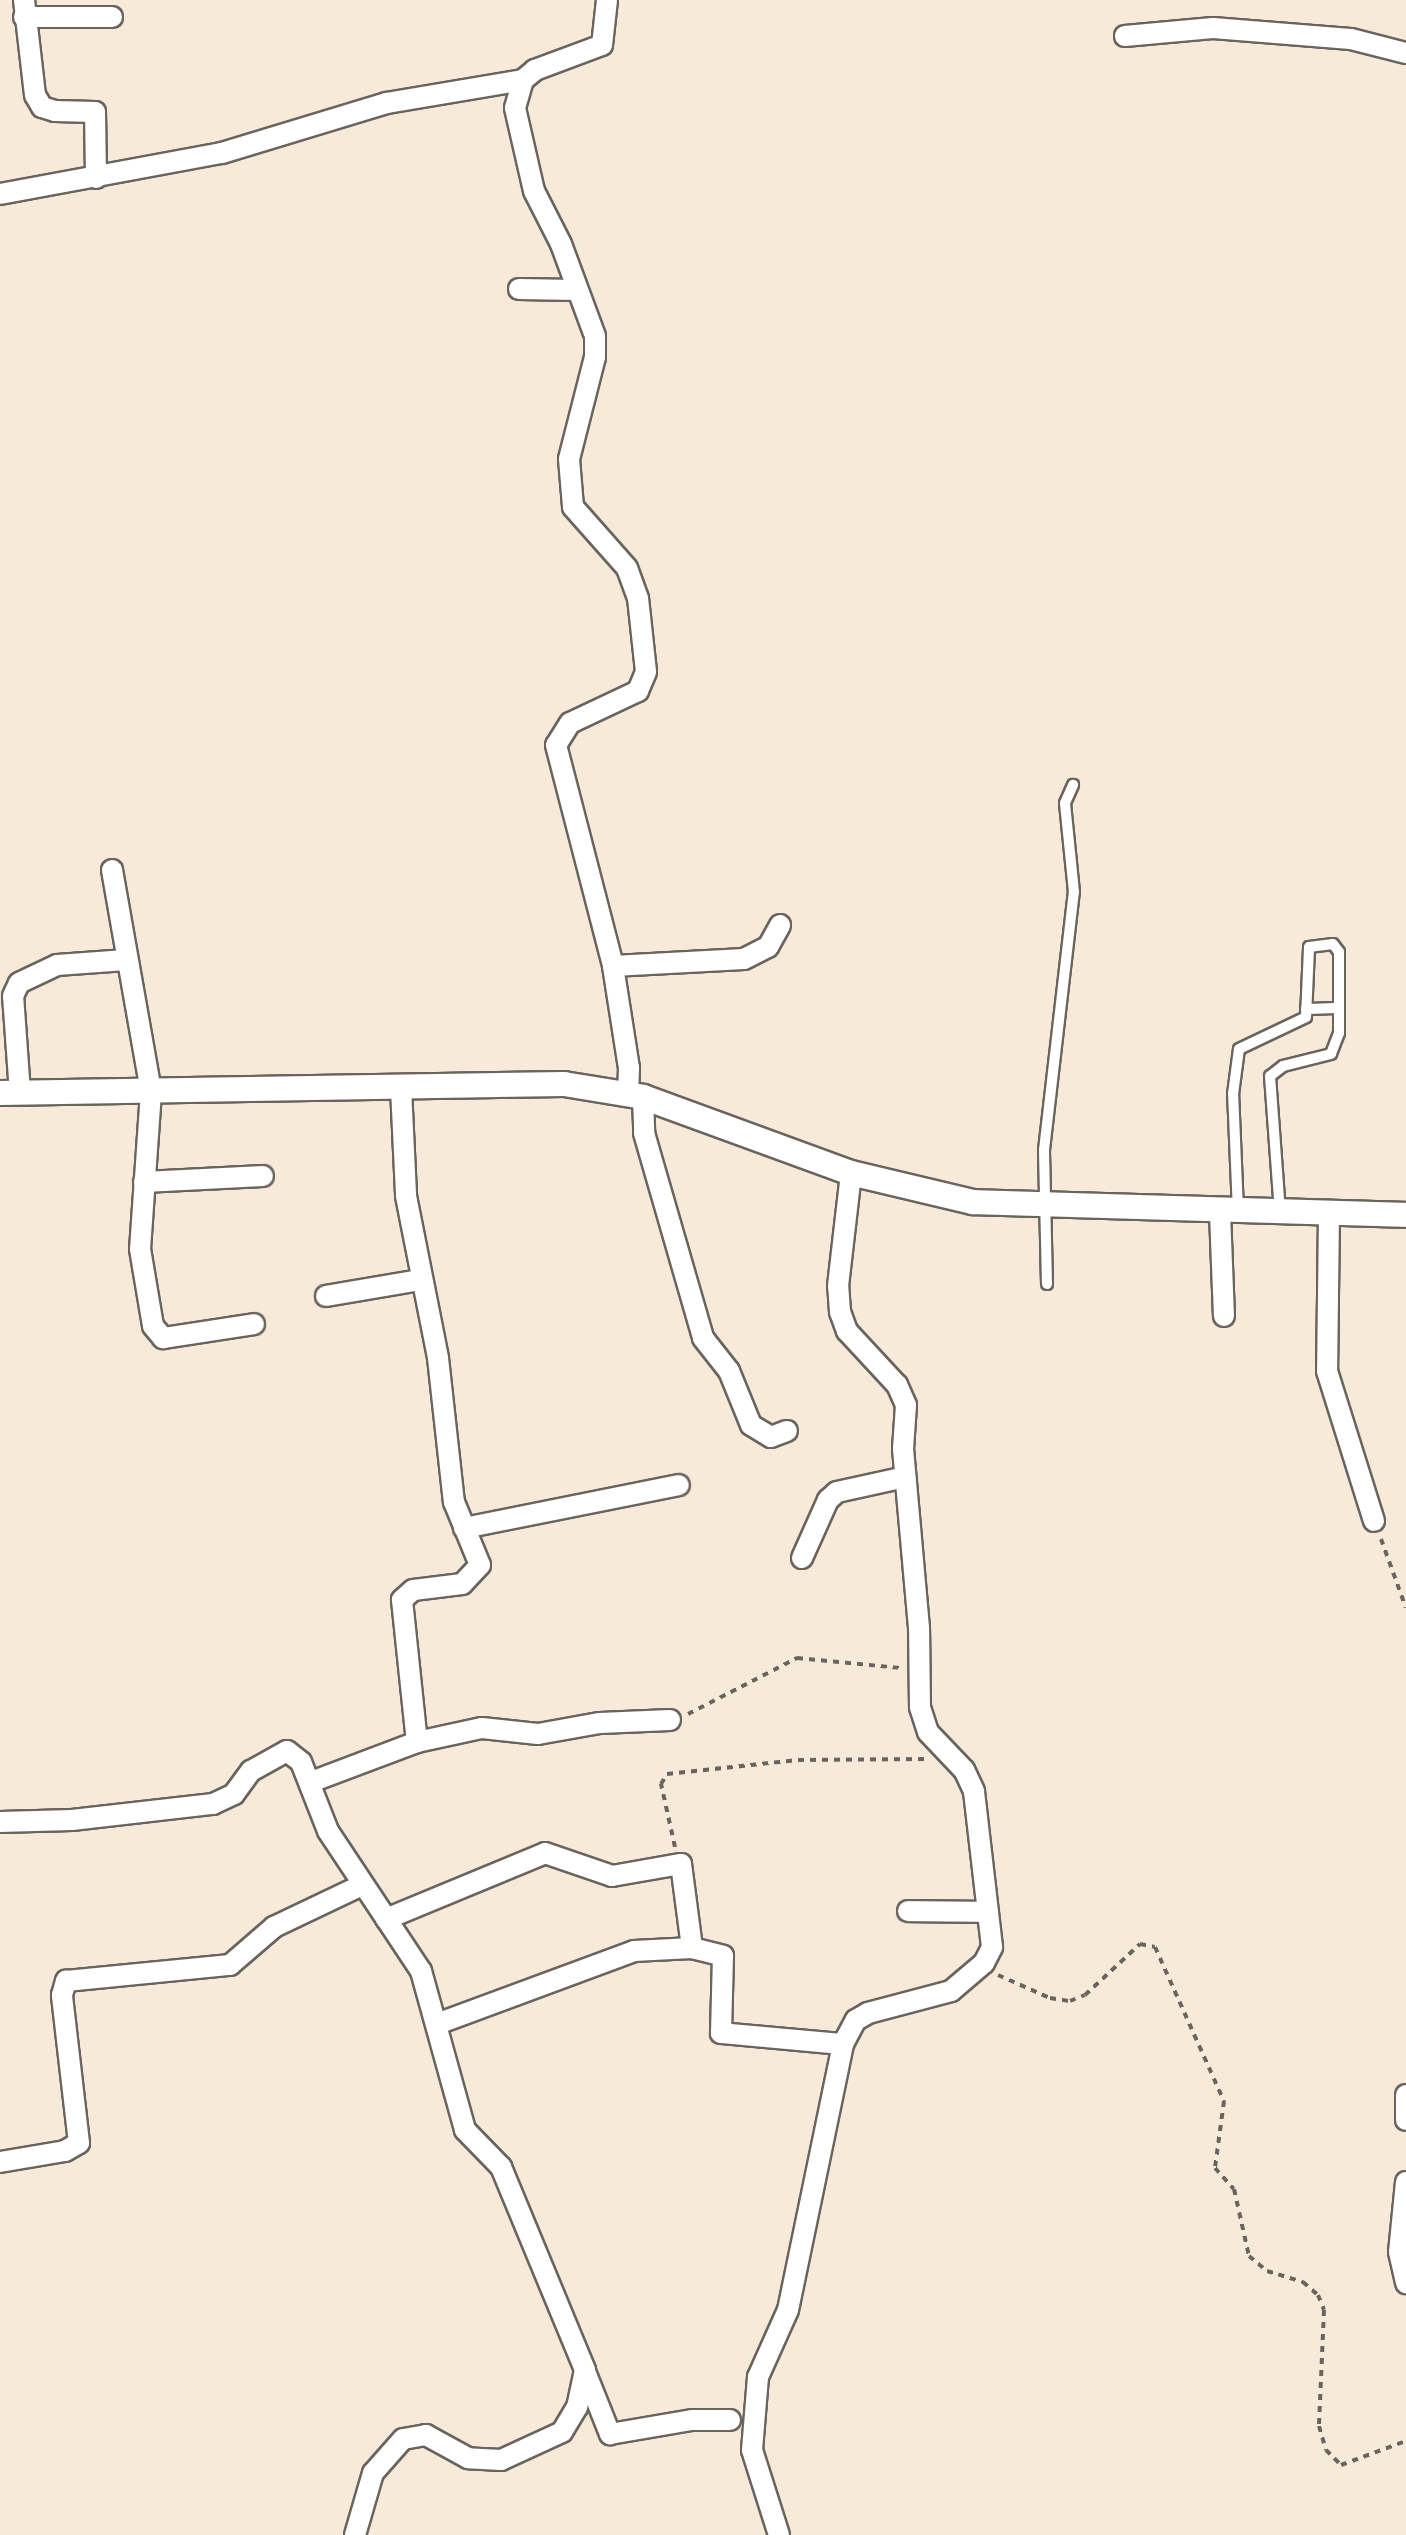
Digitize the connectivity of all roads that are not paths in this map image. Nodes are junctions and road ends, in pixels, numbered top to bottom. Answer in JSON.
{"nodes":[{"id":1,"x":607,"y":0,"type":"edge"},
{"id":2,"x":24,"y":8,"type":"edge"},
{"id":3,"x":112,"y":17,"type":"dead end"},
{"id":4,"x":1125,"y":36,"type":"dead end"},
{"id":5,"x":1406,"y":53,"type":"edge"},
{"id":6,"x":523,"y":80,"type":"junction"},
{"id":7,"x":96,"y":178,"type":"junction"},
{"id":8,"x":0,"y":194,"type":"edge"},
{"id":9,"x":519,"y":289,"type":"dead end"},
{"id":10,"x":576,"y":290,"type":"junction"},
{"id":11,"x":1073,"y":785,"type":"dead end"},
{"id":12,"x":112,"y":870,"type":"dead end"},
{"id":13,"x":780,"y":925,"type":"dead end"},
{"id":14,"x":126,"y":960,"type":"junction"},
{"id":15,"x":613,"y":966,"type":"junction"},
{"id":16,"x":1338,"y":1008,"type":"junction"},
{"id":17,"x":1306,"y":1009,"type":"junction"},
{"id":18,"x":401,"y":1088,"type":"junction"},
{"id":19,"x":151,"y":1092,"type":"junction"},
{"id":20,"x":10,"y":1093,"type":"edge"},
{"id":21,"x":636,"y":1095,"type":"junction"},
{"id":22,"x":851,"y":1173,"type":"junction"},
{"id":23,"x":263,"y":1176,"type":"dead end"},
{"id":24,"x":144,"y":1182,"type":"junction"},
{"id":25,"x":1045,"y":1205,"type":"junction"},
{"id":26,"x":1229,"y":1212,"type":"junction"},
{"id":27,"x":1280,"y":1213,"type":"junction"},
{"id":28,"x":1329,"y":1214,"type":"junction"},
{"id":29,"x":1406,"y":1215,"type":"edge"},
{"id":30,"x":420,"y":1280,"type":"junction"},
{"id":31,"x":1047,"y":1284,"type":"dead end"},
{"id":32,"x":326,"y":1296,"type":"dead end"},
{"id":33,"x":1224,"y":1316,"type":"dead end"},
{"id":34,"x":254,"y":1324,"type":"dead end"},
{"id":35,"x":787,"y":1431,"type":"dead end"},
{"id":36,"x":905,"y":1477,"type":"junction"},
{"id":37,"x":679,"y":1485,"type":"dead end"},
{"id":38,"x":1374,"y":1521,"type":"road end"},
{"id":39,"x":464,"y":1528,"type":"junction"},
{"id":40,"x":802,"y":1558,"type":"dead end"},
{"id":41,"x":670,"y":1720,"type":"road end"},
{"id":42,"x":417,"y":1742,"type":"junction"},
{"id":43,"x":311,"y":1782,"type":"junction"},
{"id":44,"x":0,"y":1822,"type":"edge"},
{"id":45,"x":362,"y":1885,"type":"junction"},
{"id":46,"x":908,"y":1911,"type":"dead end"},
{"id":47,"x":988,"y":1912,"type":"junction"},
{"id":48,"x":386,"y":1919,"type":"junction"},
{"id":49,"x":692,"y":1948,"type":"junction"},
{"id":50,"x":437,"y":2024,"type":"junction"},
{"id":51,"x":843,"y":2044,"type":"junction"},
{"id":52,"x":1406,"y":2095,"type":"edge"},
{"id":53,"x":1406,"y":2120,"type":"edge"},
{"id":54,"x":0,"y":2162,"type":"edge"},
{"id":55,"x":1406,"y":2182,"type":"edge"},
{"id":56,"x":1405,"y":2274,"type":"edge"},
{"id":57,"x":585,"y":2370,"type":"junction"},
{"id":58,"x":730,"y":2420,"type":"dead end"},
{"id":59,"x":355,"y":2535,"type":"edge"},
{"id":60,"x":779,"y":2535,"type":"edge"}],
"edges":[{"from":1,"to":6,"type":"street"},
{"from":2,"to":3,"type":"street"},
{"from":2,"to":7,"type":"street"},
{"from":4,"to":5,"type":"street"},
{"from":6,"to":7,"type":"street"},
{"from":6,"to":10,"type":"street"},
{"from":7,"to":8,"type":"street"},
{"from":9,"to":10,"type":"street"},
{"from":10,"to":15,"type":"street"},
{"from":11,"to":25,"type":"lane"},
{"from":12,"to":14,"type":"street"},
{"from":13,"to":15,"type":"street"},
{"from":14,"to":19,"type":"street"},
{"from":14,"to":20,"type":"street"},
{"from":15,"to":21,"type":"street"},
{"from":16,"to":17,"type":"lane"},
{"from":16,"to":17,"type":"lane"},
{"from":16,"to":27,"type":"lane"},
{"from":17,"to":26,"type":"lane"},
{"from":18,"to":19,"type":"street"},
{"from":18,"to":21,"type":"street"},
{"from":18,"to":30,"type":"street"},
{"from":19,"to":20,"type":"street"},
{"from":19,"to":24,"type":"street"},
{"from":21,"to":22,"type":"street"},
{"from":21,"to":35,"type":"street"},
{"from":22,"to":25,"type":"street"},
{"from":22,"to":36,"type":"street"},
{"from":23,"to":24,"type":"street"},
{"from":24,"to":34,"type":"street"},
{"from":25,"to":26,"type":"street"},
{"from":25,"to":31,"type":"lane"},
{"from":26,"to":27,"type":"street"},
{"from":26,"to":33,"type":"street"},
{"from":27,"to":28,"type":"street"},
{"from":28,"to":29,"type":"street"},
{"from":28,"to":38,"type":"street"},
{"from":30,"to":32,"type":"street"},
{"from":30,"to":39,"type":"street"},
{"from":36,"to":40,"type":"street"},
{"from":36,"to":47,"type":"street"},
{"from":37,"to":39,"type":"street"},
{"from":39,"to":42,"type":"street"},
{"from":41,"to":42,"type":"street"},
{"from":42,"to":43,"type":"street"},
{"from":43,"to":44,"type":"street"},
{"from":43,"to":45,"type":"street"},
{"from":45,"to":48,"type":"street"},
{"from":45,"to":54,"type":"street"},
{"from":46,"to":47,"type":"street"},
{"from":47,"to":51,"type":"street"},
{"from":48,"to":49,"type":"street"},
{"from":48,"to":50,"type":"street"},
{"from":49,"to":50,"type":"street"},
{"from":49,"to":51,"type":"street"},
{"from":50,"to":57,"type":"street"},
{"from":51,"to":60,"type":"street"},
{"from":52,"to":53,"type":"street"},
{"from":55,"to":56,"type":"street"},
{"from":57,"to":58,"type":"street"},
{"from":57,"to":59,"type":"street"}]}
